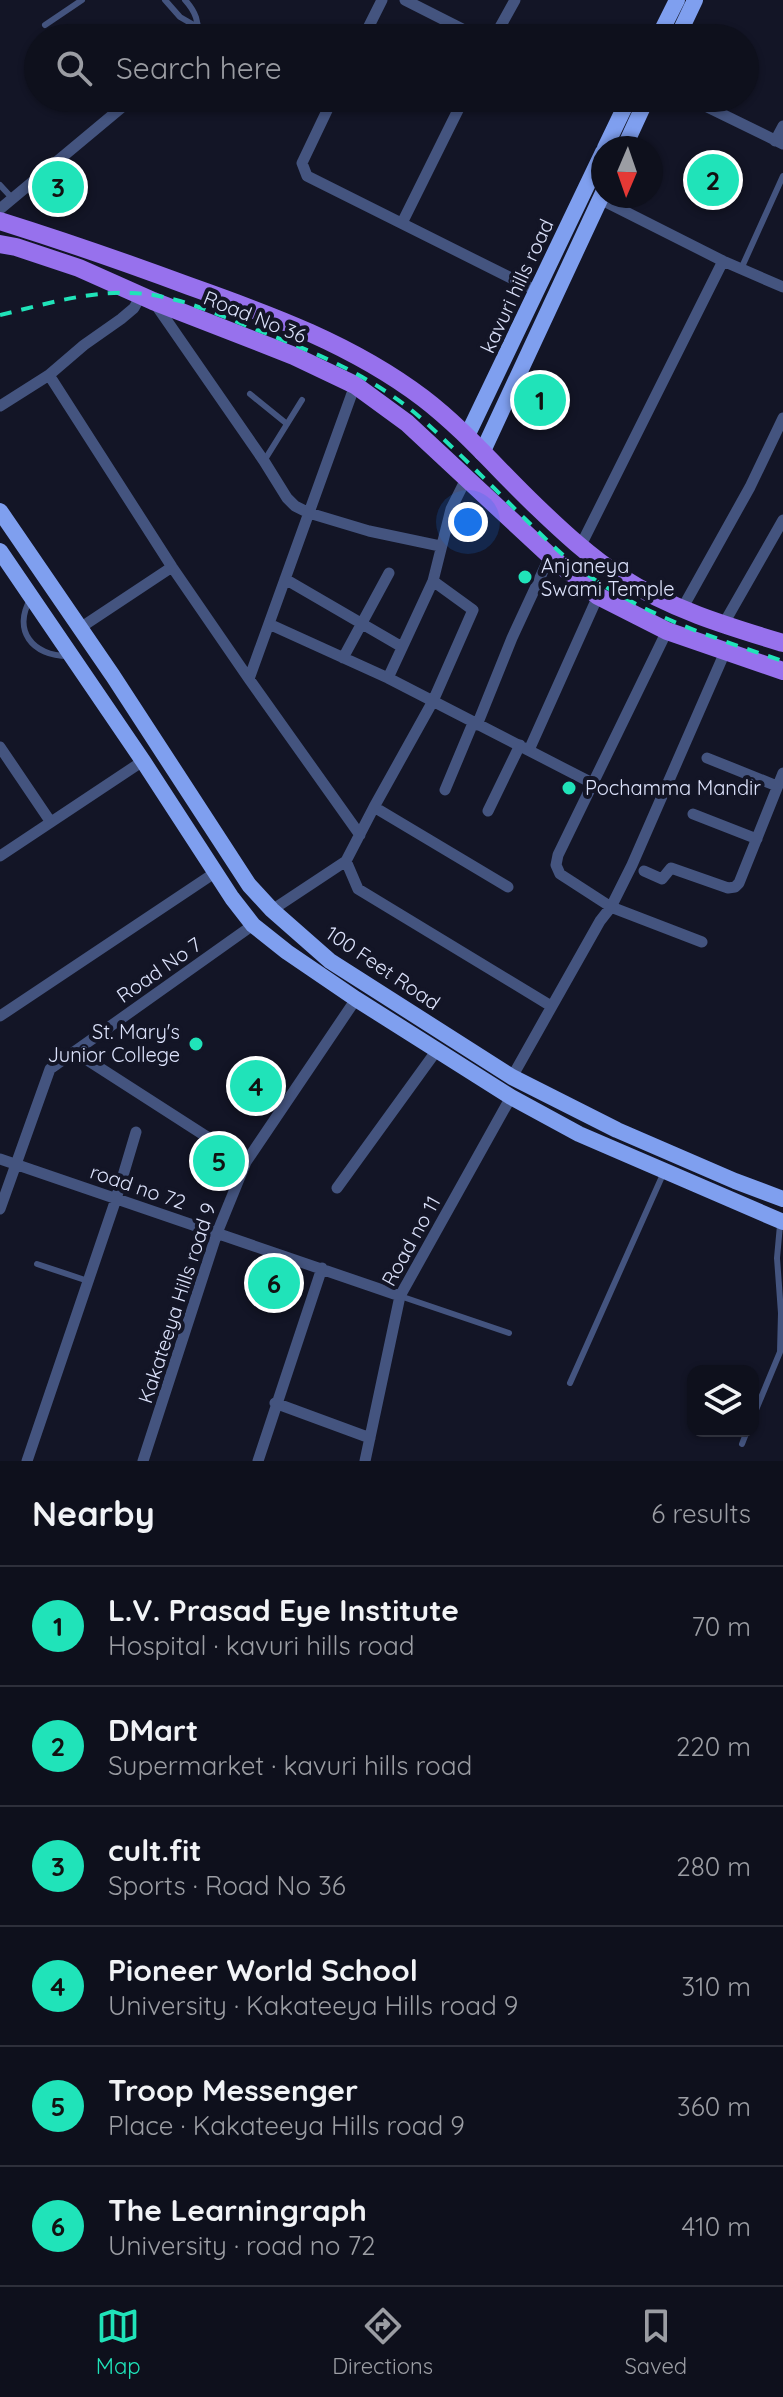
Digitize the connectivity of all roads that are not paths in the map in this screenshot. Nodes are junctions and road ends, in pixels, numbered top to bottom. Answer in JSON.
{"nodes":[{"id":1,"x":82,"y":0,"type":"edge"},
{"id":2,"x":165,"y":0,"type":"edge"},
{"id":3,"x":185,"y":0,"type":"edge"},
{"id":4,"x":382,"y":0,"type":"edge"},
{"id":5,"x":405,"y":0,"type":"edge"},
{"id":6,"x":515,"y":0,"type":"edge"},
{"id":7,"x":677,"y":0,"type":"edge"},
{"id":8,"x":695,"y":0,"type":"edge"},
{"id":9,"x":46,"y":24,"type":"edge"},
{"id":10,"x":192,"y":24,"type":"edge"},
{"id":11,"x":198,"y":24,"type":"edge"},
{"id":12,"x":370,"y":24,"type":"edge"},
{"id":13,"x":452,"y":24,"type":"edge"},
{"id":14,"x":502,"y":24,"type":"edge"},
{"id":15,"x":665,"y":24,"type":"edge"},
{"id":16,"x":684,"y":24,"type":"edge"},
{"id":17,"x":116,"y":112,"type":"edge"},
{"id":18,"x":326,"y":112,"type":"edge"},
{"id":19,"x":457,"y":112,"type":"edge"},
{"id":20,"x":622,"y":112,"type":"edge"},
{"id":21,"x":641,"y":112,"type":"edge"},
{"id":22,"x":718,"y":112,"type":"edge"},
{"id":23,"x":783,"y":126,"type":"edge"},
{"id":24,"x":611,"y":136,"type":"edge"},
{"id":25,"x":630,"y":136,"type":"edge"},
{"id":26,"x":779,"y":142,"type":"edge"},
{"id":27,"x":783,"y":176,"type":"edge"},
{"id":28,"x":591,"y":177,"type":"edge"},
{"id":29,"x":0,"y":185,"type":"edge"},
{"id":30,"x":12,"y":198,"type":"junction"},
{"id":31,"x":595,"y":208,"type":"edge"},
{"id":32,"x":624,"y":208,"type":"edge"},
{"id":33,"x":0,"y":209,"type":"edge"},
{"id":34,"x":0,"y":221,"type":"edge"},
{"id":35,"x":402,"y":223,"type":"junction"},
{"id":36,"x":0,"y":244,"type":"edge"},
{"id":37,"x":723,"y":261,"type":"junction"},
{"id":38,"x":741,"y":269,"type":"junction"},
{"id":39,"x":783,"y":287,"type":"edge"},
{"id":40,"x":537,"y":291,"type":"junction"},
{"id":41,"x":147,"y":298,"type":"junction"},
{"id":42,"x":301,"y":329,"type":"junction"},
{"id":43,"x":288,"y":353,"type":"junction"},
{"id":44,"x":49,"y":375,"type":"junction"},
{"id":45,"x":355,"y":385,"type":"junction"},
{"id":46,"x":250,"y":394,"type":"dead end"},
{"id":47,"x":486,"y":399,"type":"junction"},
{"id":48,"x":302,"y":400,"type":"dead end"},
{"id":49,"x":0,"y":406,"type":"edge"},
{"id":50,"x":502,"y":406,"type":"junction"},
{"id":51,"x":783,"y":418,"type":"edge"},
{"id":52,"x":287,"y":424,"type":"junction"},
{"id":53,"x":467,"y":436,"type":"junction"},
{"id":54,"x":482,"y":453,"type":"junction"},
{"id":55,"x":264,"y":461,"type":"junction"},
{"id":56,"x":466,"y":479,"type":"junction"},
{"id":57,"x":0,"y":511,"type":"edge"},
{"id":58,"x":309,"y":513,"type":"junction"},
{"id":59,"x":783,"y":520,"type":"edge"},
{"id":60,"x":440,"y":546,"type":"junction"},
{"id":61,"x":580,"y":547,"type":"junction"},
{"id":62,"x":0,"y":551,"type":"edge"},
{"id":63,"x":550,"y":556,"type":"junction"},
{"id":64,"x":172,"y":567,"type":"junction"},
{"id":65,"x":389,"y":573,"type":"dead end"},
{"id":66,"x":285,"y":579,"type":"junction"},
{"id":67,"x":433,"y":581,"type":"junction"},
{"id":68,"x":598,"y":596,"type":"junction"},
{"id":69,"x":31,"y":597,"type":"junction"},
{"id":70,"x":682,"y":609,"type":"junction"},
{"id":71,"x":269,"y":624,"type":"junction"},
{"id":72,"x":361,"y":624,"type":"junction"},
{"id":73,"x":723,"y":625,"type":"junction"},
{"id":74,"x":80,"y":628,"type":"junction"},
{"id":75,"x":667,"y":631,"type":"junction"},
{"id":76,"x":783,"y":643,"type":"edge"},
{"id":77,"x":402,"y":647,"type":"junction"},
{"id":78,"x":725,"y":652,"type":"junction"},
{"id":79,"x":71,"y":655,"type":"junction"},
{"id":80,"x":343,"y":658,"type":"junction"},
{"id":81,"x":783,"y":671,"type":"edge"},
{"id":82,"x":388,"y":678,"type":"junction"},
{"id":83,"x":249,"y":679,"type":"junction"},
{"id":84,"x":433,"y":701,"type":"junction"},
{"id":85,"x":475,"y":724,"type":"junction"},
{"id":86,"x":0,"y":747,"type":"edge"},
{"id":87,"x":525,"y":748,"type":"junction"},
{"id":88,"x":707,"y":758,"type":"dead end"},
{"id":89,"x":143,"y":761,"type":"junction"},
{"id":90,"x":783,"y":773,"type":"edge"},
{"id":91,"x":180,"y":780,"type":"junction"},
{"id":92,"x":594,"y":784,"type":"junction"},
{"id":93,"x":777,"y":786,"type":"junction"},
{"id":94,"x":445,"y":790,"type":"dead end"},
{"id":95,"x":163,"y":792,"type":"junction"},
{"id":96,"x":374,"y":807,"type":"junction"},
{"id":97,"x":488,"y":811,"type":"dead end"},
{"id":98,"x":693,"y":814,"type":"dead end"},
{"id":99,"x":50,"y":821,"type":"junction"},
{"id":100,"x":360,"y":835,"type":"junction"},
{"id":101,"x":757,"y":839,"type":"junction"},
{"id":102,"x":0,"y":856,"type":"edge"},
{"id":103,"x":346,"y":861,"type":"junction"},
{"id":104,"x":644,"y":871,"type":"dead end"},
{"id":105,"x":216,"y":872,"type":"junction"},
{"id":106,"x":508,"y":887,"type":"dead end"},
{"id":107,"x":611,"y":907,"type":"junction"},
{"id":108,"x":272,"y":910,"type":"junction"},
{"id":109,"x":253,"y":925,"type":"junction"},
{"id":110,"x":702,"y":942,"type":"dead end"},
{"id":111,"x":356,"y":999,"type":"junction"},
{"id":112,"x":551,"y":1006,"type":"junction"},
{"id":113,"x":0,"y":1016,"type":"edge"},
{"id":114,"x":437,"y":1050,"type":"junction"},
{"id":115,"x":75,"y":1052,"type":"junction"},
{"id":116,"x":512,"y":1077,"type":"junction"},
{"id":117,"x":511,"y":1097,"type":"junction"},
{"id":118,"x":136,"y":1132,"type":"dead end"},
{"id":119,"x":0,"y":1159,"type":"edge"},
{"id":120,"x":246,"y":1162,"type":"junction"},
{"id":121,"x":15,"y":1164,"type":"junction"},
{"id":122,"x":664,"y":1172,"type":"junction"},
{"id":123,"x":337,"y":1188,"type":"dead end"},
{"id":124,"x":116,"y":1199,"type":"junction"},
{"id":125,"x":783,"y":1199,"type":"edge"},
{"id":126,"x":0,"y":1209,"type":"edge"},
{"id":127,"x":782,"y":1222,"type":"edge"},
{"id":128,"x":217,"y":1233,"type":"junction"},
{"id":129,"x":37,"y":1264,"type":"dead end"},
{"id":130,"x":322,"y":1268,"type":"junction"},
{"id":131,"x":88,"y":1281,"type":"junction"},
{"id":132,"x":400,"y":1296,"type":"junction"},
{"id":133,"x":509,"y":1333,"type":"dead end"},
{"id":134,"x":570,"y":1383,"type":"dead end"},
{"id":135,"x":275,"y":1403,"type":"junction"},
{"id":136,"x":759,"y":1403,"type":"edge"},
{"id":137,"x":745,"y":1437,"type":"edge"},
{"id":138,"x":370,"y":1438,"type":"junction"},
{"id":139,"x":742,"y":1444,"type":"dead end"},
{"id":140,"x":27,"y":1461,"type":"edge"},
{"id":141,"x":143,"y":1461,"type":"edge"},
{"id":142,"x":258,"y":1461,"type":"edge"},
{"id":143,"x":365,"y":1461,"type":"edge"}],
"edges":[{"from":1,"to":9,"type":"lane"},
{"from":2,"to":10,"type":"lane"},
{"from":3,"to":11,"type":"lane"},
{"from":4,"to":12,"type":"street"},
{"from":5,"to":13,"type":"street"},
{"from":6,"to":14,"type":"street"},
{"from":7,"to":15,"type":"main road"},
{"from":8,"to":16,"type":"main road"},
{"from":17,"to":30,"type":"street"},
{"from":18,"to":35,"type":"street"},
{"from":19,"to":35,"type":"street"},
{"from":20,"to":24,"type":"main road","name":"kavuri hills road"},
{"from":21,"to":25,"type":"main road"},
{"from":22,"to":26,"type":"street"},
{"from":23,"to":26,"type":"street"},
{"from":27,"to":38,"type":"lane"},
{"from":28,"to":40,"type":"main road","name":"kavuri hills road"},
{"from":29,"to":30,"type":"lane"},
{"from":30,"to":33,"type":"street"},
{"from":31,"to":50,"type":"main road","name":"kavuri hills road"},
{"from":32,"to":37,"type":"street"},
{"from":34,"to":42,"type":"main road","name":"Road No 36"},
{"from":35,"to":40,"type":"street"},
{"from":36,"to":41,"type":"main road","name":"Road No 36"},
{"from":37,"to":38,"type":"street"},
{"from":37,"to":61,"type":"street"},
{"from":38,"to":39,"type":"street"},
{"from":40,"to":47,"type":"main road","name":"kavuri hills road"},
{"from":41,"to":43,"type":"main road","name":"Road No 36"},
{"from":41,"to":44,"type":"street"},
{"from":41,"to":55,"type":"street"},
{"from":42,"to":43,"type":"main road"},
{"from":42,"to":53,"type":"main road","name":"Road No 36"},
{"from":43,"to":45,"type":"main road","name":"Road No 36"},
{"from":44,"to":49,"type":"street"},
{"from":44,"to":64,"type":"street"},
{"from":45,"to":56,"type":"main road","name":"Road No 36"},
{"from":45,"to":58,"type":"street"},
{"from":46,"to":52,"type":"lane"},
{"from":47,"to":50,"type":"main road"},
{"from":47,"to":53,"type":"main road","name":"kavuri hills road"},
{"from":48,"to":52,"type":"lane"},
{"from":50,"to":54,"type":"main road","name":"kavuri hills road"},
{"from":51,"to":70,"type":"street"},
{"from":52,"to":55,"type":"lane"},
{"from":53,"to":54,"type":"main road","name":"Road No 36"},
{"from":54,"to":61,"type":"main road","name":"Road No 36"},
{"from":55,"to":58,"type":"street"},
{"from":56,"to":60,"type":"street"},
{"from":56,"to":63,"type":"main road","name":"Road No 36"},
{"from":57,"to":74,"type":"main road","name":"100 Feet Road"},
{"from":58,"to":60,"type":"street"},
{"from":58,"to":66,"type":"street"},
{"from":59,"to":73,"type":"street"},
{"from":60,"to":67,"type":"street"},
{"from":61,"to":70,"type":"main road","name":"Road No 36"},
{"from":62,"to":69,"type":"main road","name":"100 Feet Road"},
{"from":63,"to":68,"type":"main road","name":"Road No 36"},
{"from":63,"to":85,"type":"street"},
{"from":64,"to":74,"type":"street"},
{"from":64,"to":83,"type":"street"},
{"from":65,"to":72,"type":"street"},
{"from":66,"to":71,"type":"street"},
{"from":66,"to":72,"type":"street"},
{"from":67,"to":77,"type":"street"},
{"from":67,"to":84,"type":"street"},
{"from":68,"to":75,"type":"main road","name":"Road No 36"},
{"from":68,"to":87,"type":"street"},
{"from":69,"to":79,"type":"main road","name":"100 Feet Road"},
{"from":69,"to":79,"type":"lane"},
{"from":70,"to":73,"type":"main road","name":"Road No 36"},
{"from":71,"to":80,"type":"street"},
{"from":71,"to":83,"type":"street"},
{"from":72,"to":77,"type":"street"},
{"from":72,"to":80,"type":"street"},
{"from":73,"to":76,"type":"main road","name":"Road No 36"},
{"from":74,"to":91,"type":"main road","name":"100 Feet Road"},
{"from":75,"to":78,"type":"main road","name":"Road No 36"},
{"from":75,"to":92,"type":"street"},
{"from":77,"to":82,"type":"street"},
{"from":78,"to":81,"type":"main road","name":"Road No 36"},
{"from":78,"to":107,"type":"street"},
{"from":79,"to":89,"type":"main road","name":"100 Feet Road"},
{"from":80,"to":82,"type":"street"},
{"from":82,"to":84,"type":"street"},
{"from":83,"to":100,"type":"street"},
{"from":84,"to":85,"type":"street"},
{"from":84,"to":96,"type":"street"},
{"from":85,"to":87,"type":"street"},
{"from":85,"to":94,"type":"street"},
{"from":86,"to":99,"type":"street"},
{"from":87,"to":92,"type":"street"},
{"from":87,"to":97,"type":"street"},
{"from":88,"to":93,"type":"street"},
{"from":89,"to":95,"type":"main road","name":"100 Feet Road"},
{"from":89,"to":99,"type":"street"},
{"from":90,"to":93,"type":"street"},
{"from":91,"to":95,"type":"main road"},
{"from":91,"to":108,"type":"main road","name":"100 Feet Road"},
{"from":92,"to":107,"type":"street"},
{"from":93,"to":101,"type":"street"},
{"from":95,"to":105,"type":"main road","name":"100 Feet Road"},
{"from":96,"to":100,"type":"street"},
{"from":96,"to":106,"type":"street"},
{"from":98,"to":101,"type":"street"},
{"from":99,"to":102,"type":"street"},
{"from":100,"to":103,"type":"street"},
{"from":101,"to":104,"type":"street"},
{"from":103,"to":108,"type":"street"},
{"from":103,"to":112,"type":"street"},
{"from":105,"to":109,"type":"main road","name":"100 Feet Road"},
{"from":105,"to":113,"type":"street"},
{"from":107,"to":110,"type":"street"},
{"from":107,"to":112,"type":"street"},
{"from":108,"to":116,"type":"main road","name":"100 Feet Road"},
{"from":109,"to":111,"type":"main road","name":"100 Feet Road"},
{"from":109,"to":115,"type":"street","name":"Road No 7"},
{"from":111,"to":114,"type":"main road","name":"100 Feet Road"},
{"from":111,"to":120,"type":"street","name":"Kakateeya Hills road 9"},
{"from":112,"to":116,"type":"street"},
{"from":114,"to":117,"type":"main road","name":"100 Feet Road"},
{"from":114,"to":123,"type":"street"},
{"from":115,"to":120,"type":"street"},
{"from":115,"to":121,"type":"street","name":"Road No 7"},
{"from":116,"to":125,"type":"main road","name":"100 Feet Road"},
{"from":117,"to":122,"type":"main road","name":"100 Feet Road"},
{"from":117,"to":132,"type":"street","name":"Road no 11"},
{"from":118,"to":124,"type":"street"},
{"from":119,"to":121,"type":"street","name":"road no 72"},
{"from":120,"to":128,"type":"street","name":"Kakateeya Hills road 9"},
{"from":121,"to":124,"type":"street","name":"road no 72"},
{"from":121,"to":126,"type":"street","name":"Road No 7"},
{"from":122,"to":127,"type":"main road","name":"100 Feet Road"},
{"from":122,"to":134,"type":"lane"},
{"from":124,"to":128,"type":"street","name":"road no 72"},
{"from":124,"to":131,"type":"street"},
{"from":127,"to":136,"type":"lane"},
{"from":128,"to":130,"type":"street","name":"road no 72"},
{"from":128,"to":141,"type":"street","name":"Kakateeya Hills road 9"},
{"from":129,"to":131,"type":"lane"},
{"from":130,"to":132,"type":"street","name":"road no 72"},
{"from":130,"to":135,"type":"street"},
{"from":131,"to":140,"type":"street"},
{"from":132,"to":133,"type":"lane"},
{"from":132,"to":138,"type":"street","name":"Road no 11"},
{"from":135,"to":138,"type":"street"},
{"from":135,"to":142,"type":"street"},
{"from":137,"to":139,"type":"lane"},
{"from":138,"to":143,"type":"street","name":"Road no 11"}]}
